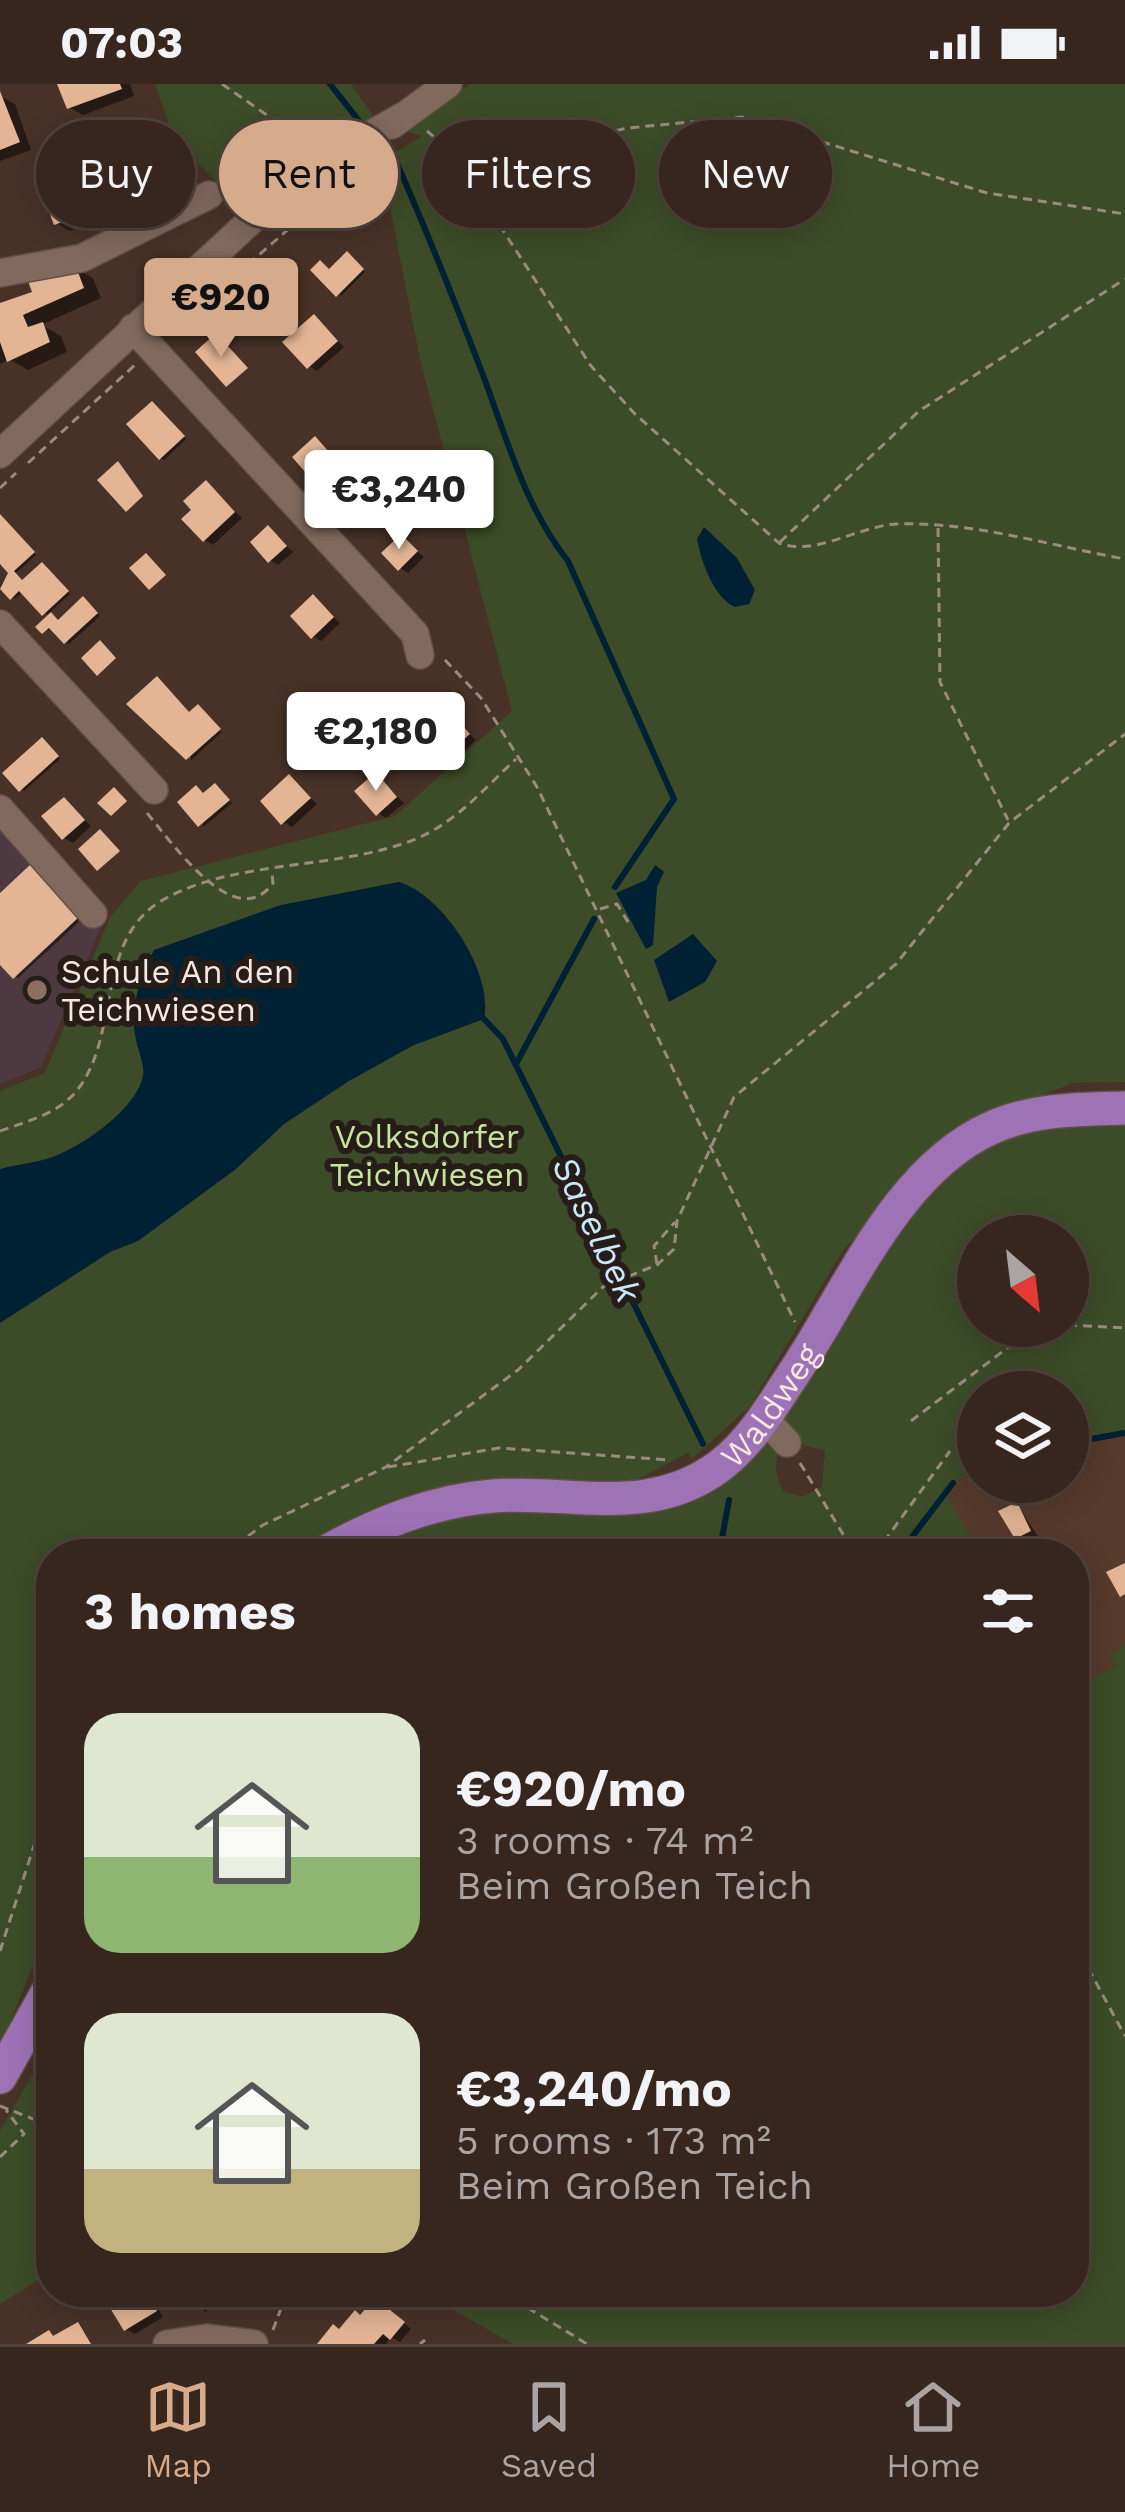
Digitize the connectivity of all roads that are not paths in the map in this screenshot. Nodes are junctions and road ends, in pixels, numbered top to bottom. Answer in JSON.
{"nodes":[{"id":1,"x":448,"y":84,"type":"edge"},
{"id":2,"x":407,"y":114,"type":"junction"},
{"id":3,"x":396,"y":120,"type":"edge"},
{"id":4,"x":398,"y":120,"type":"edge"},
{"id":5,"x":209,"y":195,"type":"dead end"},
{"id":6,"x":244,"y":228,"type":"edge"},
{"id":7,"x":0,"y":273,"type":"edge"},
{"id":8,"x":142,"y":338,"type":"junction"},
{"id":9,"x":0,"y":454,"type":"edge"},
{"id":10,"x":0,"y":624,"type":"edge"},
{"id":11,"x":420,"y":655,"type":"road end"},
{"id":12,"x":154,"y":790,"type":"road end"},
{"id":13,"x":0,"y":809,"type":"edge"},
{"id":14,"x":93,"y":914,"type":"dead end"},
{"id":15,"x":1125,"y":1108,"type":"edge"},
{"id":16,"x":352,"y":1539,"type":"edge"},
{"id":17,"x":36,"y":2019,"type":"edge"},
{"id":18,"x":2,"y":2097,"type":"edge"},
{"id":19,"x":167,"y":2344,"type":"edge"},
{"id":20,"x":254,"y":2344,"type":"edge"}],
"edges":[{"from":1,"to":2,"type":"street"},
{"from":2,"to":3,"type":"street"},
{"from":2,"to":4,"type":"street"},
{"from":5,"to":7,"type":"street"},
{"from":6,"to":8,"type":"street"},
{"from":8,"to":9,"type":"street"},
{"from":8,"to":11,"type":"street"},
{"from":10,"to":12,"type":"street"},
{"from":13,"to":14,"type":"street"},
{"from":15,"to":16,"type":"main road","name":"Waldweg"},
{"from":17,"to":18,"type":"main road"},
{"from":19,"to":20,"type":"street"}]}
